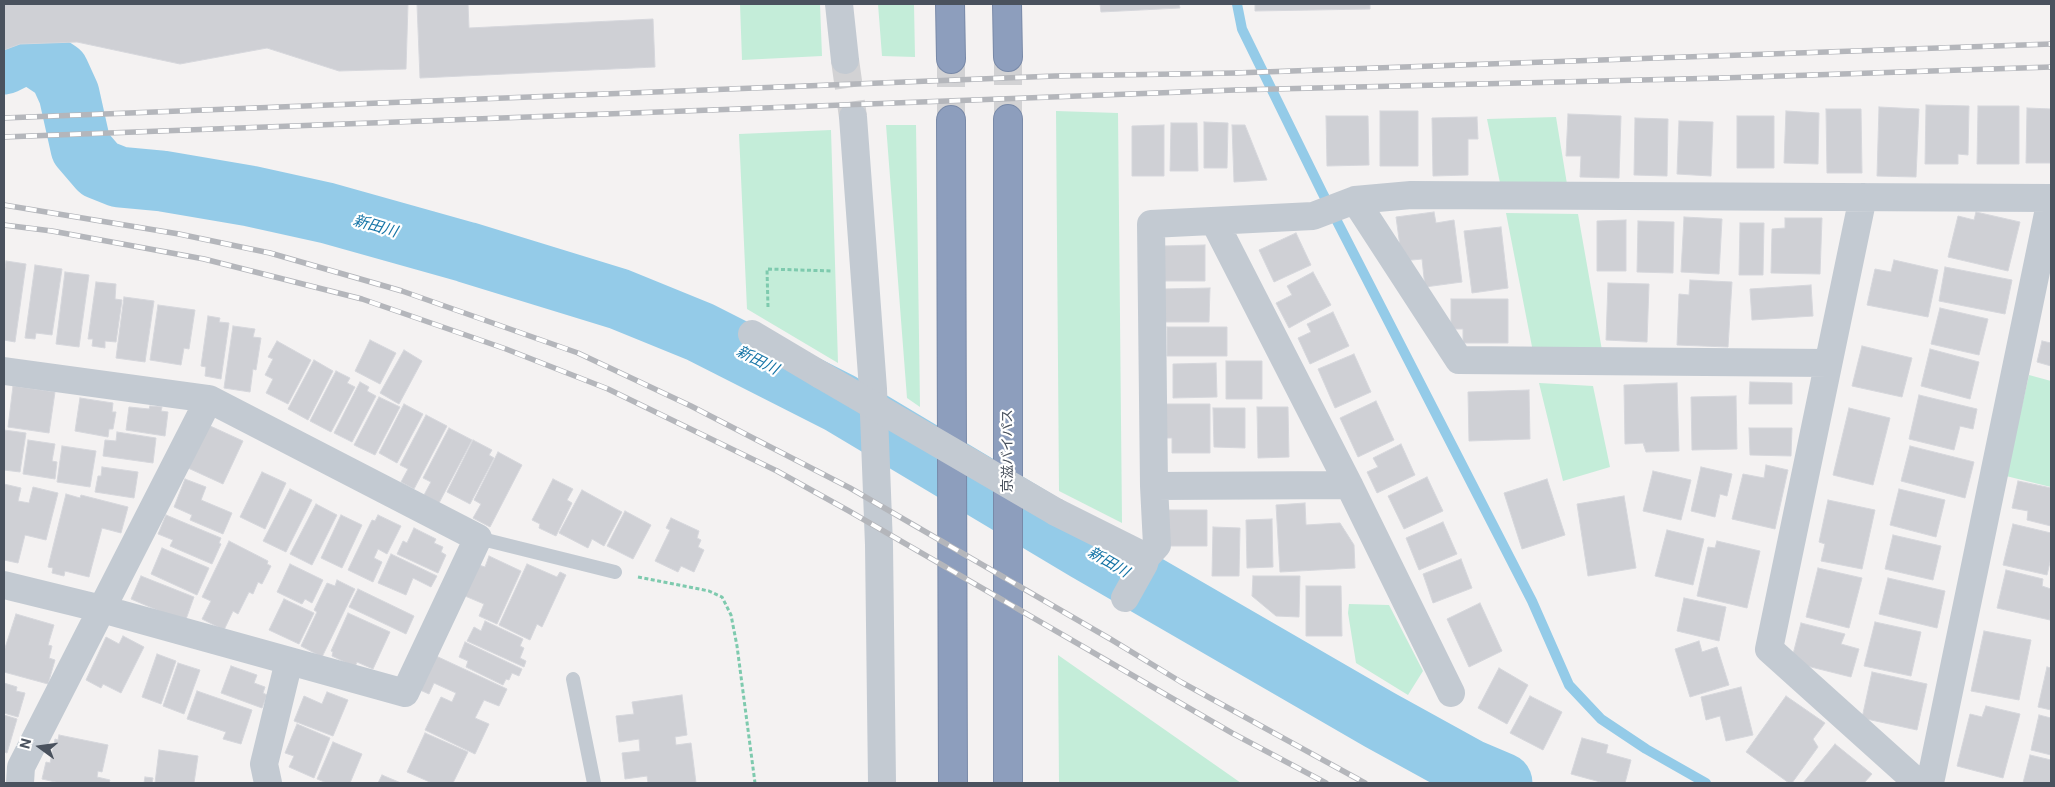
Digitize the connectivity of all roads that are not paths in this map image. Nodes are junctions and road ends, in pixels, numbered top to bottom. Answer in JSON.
{"nodes":[{"id":1,"x":839,"y":4,"type":"edge"},
{"id":2,"x":950,"y":4,"type":"edge"},
{"id":3,"x":1008,"y":4,"type":"edge"},
{"id":4,"x":1008,"y":57,"type":"tunnel mouth"},
{"id":5,"x":951,"y":59,"type":"tunnel mouth"},
{"id":6,"x":845,"y":60,"type":"tunnel mouth"},
{"id":7,"x":852,"y":117,"type":"tunnel mouth"},
{"id":8,"x":1008,"y":118,"type":"tunnel mouth"},
{"id":9,"x":951,"y":120,"type":"tunnel mouth"},
{"id":10,"x":1863,"y":197,"type":"junction"},
{"id":11,"x":2051,"y":198,"type":"edge"},
{"id":12,"x":1349,"y":202,"type":"junction"},
{"id":13,"x":1214,"y":221,"type":"junction"},
{"id":14,"x":752,"y":334,"type":"dead end"},
{"id":15,"x":1828,"y":363,"type":"junction"},
{"id":16,"x":4,"y":371,"type":"edge"},
{"id":17,"x":209,"y":399,"type":"junction"},
{"id":18,"x":1349,"y":485,"type":"junction"},
{"id":19,"x":1154,"y":486,"type":"junction"},
{"id":20,"x":478,"y":538,"type":"junction"},
{"id":21,"x":1145,"y":560,"type":"junction"},
{"id":22,"x":615,"y":572,"type":"road end"},
{"id":23,"x":4,"y":585,"type":"edge"},
{"id":24,"x":1125,"y":598,"type":"dead end"},
{"id":25,"x":102,"y":609,"type":"junction"},
{"id":26,"x":289,"y":661,"type":"junction"},
{"id":27,"x":573,"y":679,"type":"dead end"},
{"id":28,"x":1451,"y":693,"type":"dead end"},
{"id":29,"x":15,"y":771,"type":"edge"},
{"id":30,"x":268,"y":783,"type":"edge"},
{"id":31,"x":594,"y":783,"type":"edge"},
{"id":32,"x":882,"y":783,"type":"edge"},
{"id":33,"x":953,"y":783,"type":"edge"},
{"id":34,"x":1008,"y":783,"type":"edge"},
{"id":35,"x":1918,"y":783,"type":"edge"},
{"id":36,"x":1930,"y":783,"type":"edge"}],
"edges":[{"from":1,"to":6,"type":"street"},
{"from":2,"to":5,"type":"highway"},
{"from":3,"to":4,"type":"highway"},
{"from":7,"to":32,"type":"street"},
{"from":8,"to":34,"type":"highway","name":"京滋バイパス"},
{"from":9,"to":33,"type":"highway"},
{"from":10,"to":11,"type":"street"},
{"from":10,"to":12,"type":"street"},
{"from":10,"to":15,"type":"street"},
{"from":11,"to":36,"type":"street"},
{"from":12,"to":13,"type":"street"},
{"from":12,"to":15,"type":"street"},
{"from":13,"to":18,"type":"street"},
{"from":13,"to":19,"type":"street"},
{"from":14,"to":21,"type":"street","bridge":true},
{"from":15,"to":35,"type":"street"},
{"from":16,"to":17,"type":"street"},
{"from":17,"to":20,"type":"street"},
{"from":17,"to":25,"type":"street"},
{"from":18,"to":19,"type":"street"},
{"from":18,"to":28,"type":"street"},
{"from":19,"to":21,"type":"street"},
{"from":20,"to":22,"type":"lane"},
{"from":20,"to":26,"type":"street"},
{"from":21,"to":24,"type":"street"},
{"from":23,"to":25,"type":"street"},
{"from":25,"to":26,"type":"street"},
{"from":25,"to":29,"type":"street"},
{"from":26,"to":30,"type":"street"},
{"from":27,"to":31,"type":"lane"}]}
